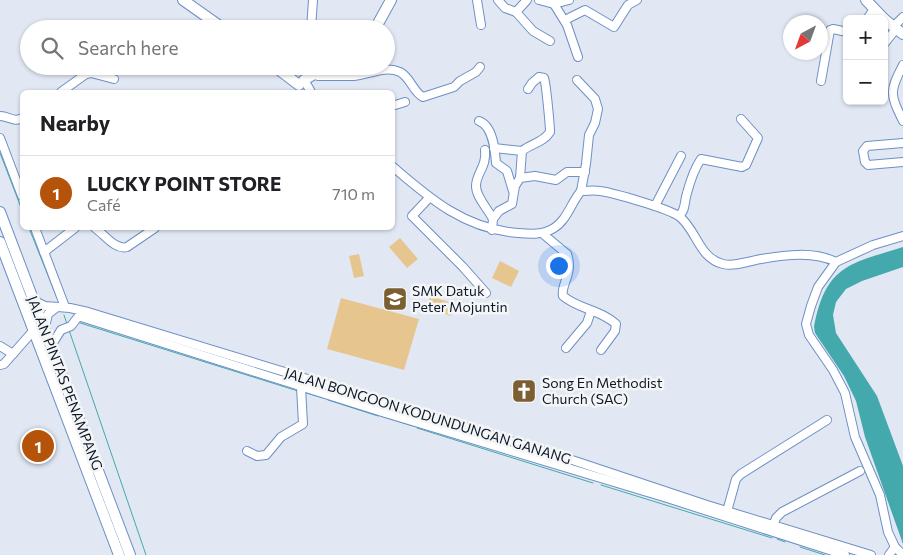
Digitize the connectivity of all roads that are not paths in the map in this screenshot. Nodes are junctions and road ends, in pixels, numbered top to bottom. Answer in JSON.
{"nodes":[{"id":1,"x":183,"y":0,"type":"edge"},
{"id":2,"x":313,"y":0,"type":"edge"},
{"id":3,"x":391,"y":0,"type":"edge"},
{"id":4,"x":477,"y":0,"type":"edge"},
{"id":5,"x":498,"y":0,"type":"edge"},
{"id":6,"x":527,"y":0,"type":"edge"},
{"id":7,"x":539,"y":0,"type":"edge"},
{"id":8,"x":568,"y":0,"type":"edge"},
{"id":9,"x":638,"y":0,"type":"edge"},
{"id":10,"x":866,"y":0,"type":"edge"},
{"id":11,"x":554,"y":4,"type":"junction"},
{"id":12,"x":874,"y":9,"type":"junction"},
{"id":13,"x":516,"y":12,"type":"junction"},
{"id":14,"x":870,"y":15,"type":"edge"},
{"id":15,"x":880,"y":15,"type":"edge"},
{"id":16,"x":903,"y":17,"type":"edge"},
{"id":17,"x":211,"y":20,"type":"edge"},
{"id":18,"x":312,"y":20,"type":"edge"},
{"id":19,"x":381,"y":20,"type":"edge"},
{"id":20,"x":565,"y":20,"type":"junction"},
{"id":21,"x":888,"y":22,"type":"edge"},
{"id":22,"x":481,"y":25,"type":"dead end"},
{"id":23,"x":899,"y":30,"type":"edge"},
{"id":24,"x":843,"y":31,"type":"edge"},
{"id":25,"x":888,"y":40,"type":"edge"},
{"id":26,"x":550,"y":41,"type":"dead end"},
{"id":27,"x":578,"y":57,"type":"dead end"},
{"id":28,"x":903,"y":65,"type":"edge"},
{"id":29,"x":480,"y":67,"type":"dead end"},
{"id":30,"x":395,"y":71,"type":"edge"},
{"id":31,"x":85,"y":75,"type":"edge"},
{"id":32,"x":96,"y":75,"type":"edge"},
{"id":33,"x":290,"y":75,"type":"edge"},
{"id":34,"x":320,"y":75,"type":"edge"},
{"id":35,"x":358,"y":75,"type":"edge"},
{"id":36,"x":114,"y":79,"type":"dead end"},
{"id":37,"x":577,"y":80,"type":"dead end"},
{"id":38,"x":821,"y":81,"type":"dead end"},
{"id":39,"x":307,"y":83,"type":"edge"},
{"id":40,"x":528,"y":89,"type":"dead end"},
{"id":41,"x":64,"y":90,"type":"edge"},
{"id":42,"x":405,"y":102,"type":"dead end"},
{"id":43,"x":395,"y":105,"type":"edge"},
{"id":44,"x":0,"y":116,"type":"edge"},
{"id":45,"x":20,"y":119,"type":"edge"},
{"id":46,"x":741,"y":119,"type":"dead end"},
{"id":47,"x":479,"y":121,"type":"dead end"},
{"id":48,"x":903,"y":121,"type":"edge"},
{"id":49,"x":0,"y":138,"type":"edge"},
{"id":50,"x":903,"y":143,"type":"edge"},
{"id":51,"x":494,"y":148,"type":"junction"},
{"id":52,"x":485,"y":150,"type":"dead end"},
{"id":53,"x":522,"y":151,"type":"junction"},
{"id":54,"x":681,"y":156,"type":"dead end"},
{"id":55,"x":903,"y":162,"type":"edge"},
{"id":56,"x":395,"y":169,"type":"edge"},
{"id":57,"x":520,"y":178,"type":"junction"},
{"id":58,"x":583,"y":182,"type":"junction"},
{"id":59,"x":20,"y":191,"type":"edge"},
{"id":60,"x":514,"y":192,"type":"junction"},
{"id":61,"x":429,"y":198,"type":"junction"},
{"id":62,"x":657,"y":203,"type":"junction"},
{"id":63,"x":0,"y":212,"type":"edge"},
{"id":64,"x":682,"y":213,"type":"junction"},
{"id":65,"x":493,"y":219,"type":"junction"},
{"id":66,"x":5,"y":224,"type":"junction"},
{"id":67,"x":36,"y":230,"type":"edge"},
{"id":68,"x":72,"y":230,"type":"edge"},
{"id":69,"x":97,"y":230,"type":"edge"},
{"id":70,"x":152,"y":230,"type":"edge"},
{"id":71,"x":492,"y":230,"type":"junction"},
{"id":72,"x":543,"y":234,"type":"junction"},
{"id":73,"x":903,"y":236,"type":"edge"},
{"id":74,"x":0,"y":243,"type":"edge"},
{"id":75,"x":44,"y":252,"type":"junction"},
{"id":76,"x":836,"y":262,"type":"junction"},
{"id":77,"x":486,"y":293,"type":"dead end"},
{"id":78,"x":31,"y":294,"type":"junction"},
{"id":79,"x":61,"y":307,"type":"junction"},
{"id":80,"x":591,"y":311,"type":"junction"},
{"id":81,"x":40,"y":330,"type":"junction"},
{"id":82,"x":0,"y":346,"type":"edge"},
{"id":83,"x":51,"y":346,"type":"junction"},
{"id":84,"x":566,"y":348,"type":"dead end"},
{"id":85,"x":212,"y":349,"type":"junction"},
{"id":86,"x":601,"y":350,"type":"dead end"},
{"id":87,"x":13,"y":354,"type":"junction"},
{"id":88,"x":212,"y":360,"type":"junction"},
{"id":89,"x":0,"y":366,"type":"edge"},
{"id":90,"x":291,"y":378,"type":"junction"},
{"id":91,"x":301,"y":387,"type":"junction"},
{"id":92,"x":827,"y":420,"type":"dead end"},
{"id":93,"x":247,"y":451,"type":"dead end"},
{"id":94,"x":860,"y":471,"type":"dead end"},
{"id":95,"x":706,"y":508,"type":"junction"},
{"id":96,"x":726,"y":514,"type":"junction"},
{"id":97,"x":772,"y":529,"type":"junction"},
{"id":98,"x":895,"y":547,"type":"junction"},
{"id":99,"x":119,"y":555,"type":"edge"},
{"id":100,"x":130,"y":555,"type":"edge"},
{"id":101,"x":844,"y":555,"type":"edge"},
{"id":102,"x":871,"y":555,"type":"edge"},
{"id":103,"x":889,"y":555,"type":"edge"},
{"id":104,"x":903,"y":555,"type":"edge"}],
"edges":[{"from":1,"to":17,"type":"main road"},
{"from":2,"to":18,"type":"street"},
{"from":3,"to":19,"type":"main road"},
{"from":4,"to":22,"type":"street"},
{"from":5,"to":13,"type":"street"},
{"from":6,"to":13,"type":"street"},
{"from":7,"to":11,"type":"street"},
{"from":8,"to":11,"type":"street"},
{"from":9,"to":20,"type":"street"},
{"from":10,"to":12,"type":"main road"},
{"from":11,"to":20,"type":"street"},
{"from":12,"to":14,"type":"street"},
{"from":12,"to":15,"type":"main road"},
{"from":13,"to":26,"type":"street"},
{"from":16,"to":23,"type":"street"},
{"from":20,"to":27,"type":"street"},
{"from":21,"to":23,"type":"main road"},
{"from":23,"to":25,"type":"street"},
{"from":24,"to":38,"type":"street"},
{"from":28,"to":48,"type":"street"},
{"from":29,"to":30,"type":"street"},
{"from":31,"to":41,"type":"street"},
{"from":32,"to":36,"type":"street"},
{"from":33,"to":39,"type":"main road"},
{"from":34,"to":39,"type":"main road"},
{"from":35,"to":39,"type":"street"},
{"from":37,"to":58,"type":"street"},
{"from":40,"to":53,"type":"street"},
{"from":42,"to":43,"type":"street"},
{"from":44,"to":45,"type":"street"},
{"from":46,"to":64,"type":"street"},
{"from":47,"to":51,"type":"street"},
{"from":49,"to":59,"type":"street"},
{"from":50,"to":55,"type":"street"},
{"from":51,"to":53,"type":"street"},
{"from":51,"to":60,"type":"street"},
{"from":52,"to":65,"type":"street"},
{"from":53,"to":57,"type":"street"},
{"from":54,"to":62,"type":"street"},
{"from":56,"to":61,"type":"street"},
{"from":57,"to":58,"type":"street"},
{"from":57,"to":60,"type":"street"},
{"from":58,"to":62,"type":"street"},
{"from":58,"to":72,"type":"street"},
{"from":60,"to":65,"type":"street"},
{"from":61,"to":71,"type":"street"},
{"from":61,"to":77,"type":"street"},
{"from":62,"to":64,"type":"street"},
{"from":63,"to":66,"type":"main road","name":"JALAN PINTAS PENAMPANG"},
{"from":64,"to":76,"type":"street"},
{"from":65,"to":71,"type":"street"},
{"from":66,"to":74,"type":"main road"},
{"from":66,"to":78,"type":"main road","name":"JALAN PINTAS PENAMPANG"},
{"from":67,"to":75,"type":"street"},
{"from":68,"to":75,"type":"street"},
{"from":69,"to":70,"type":"street"},
{"from":71,"to":72,"type":"street"},
{"from":72,"to":80,"type":"street"},
{"from":73,"to":76,"type":"street"},
{"from":74,"to":81,"type":"main road","name":"JALAN PINTAS PENAMPANG"},
{"from":75,"to":79,"type":"street"},
{"from":76,"to":98,"type":"street"},
{"from":78,"to":79,"type":"street","name":"JALAN BONGOON KODUNDUNGAN GANANG"},
{"from":78,"to":81,"type":"main road","name":"JALAN PINTAS PENAMPANG"},
{"from":79,"to":81,"type":"street"},
{"from":79,"to":85,"type":"street","name":"JALAN BONGOON KODUNDUNGAN GANANG"},
{"from":80,"to":84,"type":"street"},
{"from":80,"to":86,"type":"street"},
{"from":81,"to":83,"type":"main road","name":"JALAN PINTAS PENAMPANG"},
{"from":81,"to":87,"type":"street"},
{"from":81,"to":99,"type":"main road","name":"JALAN PINTAS PENAMPANG"},
{"from":82,"to":87,"type":"street"},
{"from":83,"to":88,"type":"street"},
{"from":83,"to":100,"type":"main road","name":"JALAN PINTAS PENAMPANG"},
{"from":85,"to":88,"type":"street"},
{"from":85,"to":90,"type":"street","name":"JALAN BONGOON KODUNDUNGAN GANANG"},
{"from":87,"to":89,"type":"street"},
{"from":88,"to":90,"type":"street"},
{"from":90,"to":91,"type":"street"},
{"from":90,"to":95,"type":"street","name":"JALAN BONGOON KODUNDUNGAN GANANG"},
{"from":91,"to":93,"type":"street"},
{"from":91,"to":95,"type":"street"},
{"from":92,"to":96,"type":"street"},
{"from":94,"to":97,"type":"street"},
{"from":95,"to":96,"type":"street"},
{"from":96,"to":97,"type":"street"},
{"from":97,"to":101,"type":"street"},
{"from":97,"to":102,"type":"street"},
{"from":98,"to":103,"type":"street"},
{"from":98,"to":104,"type":"street"}]}
